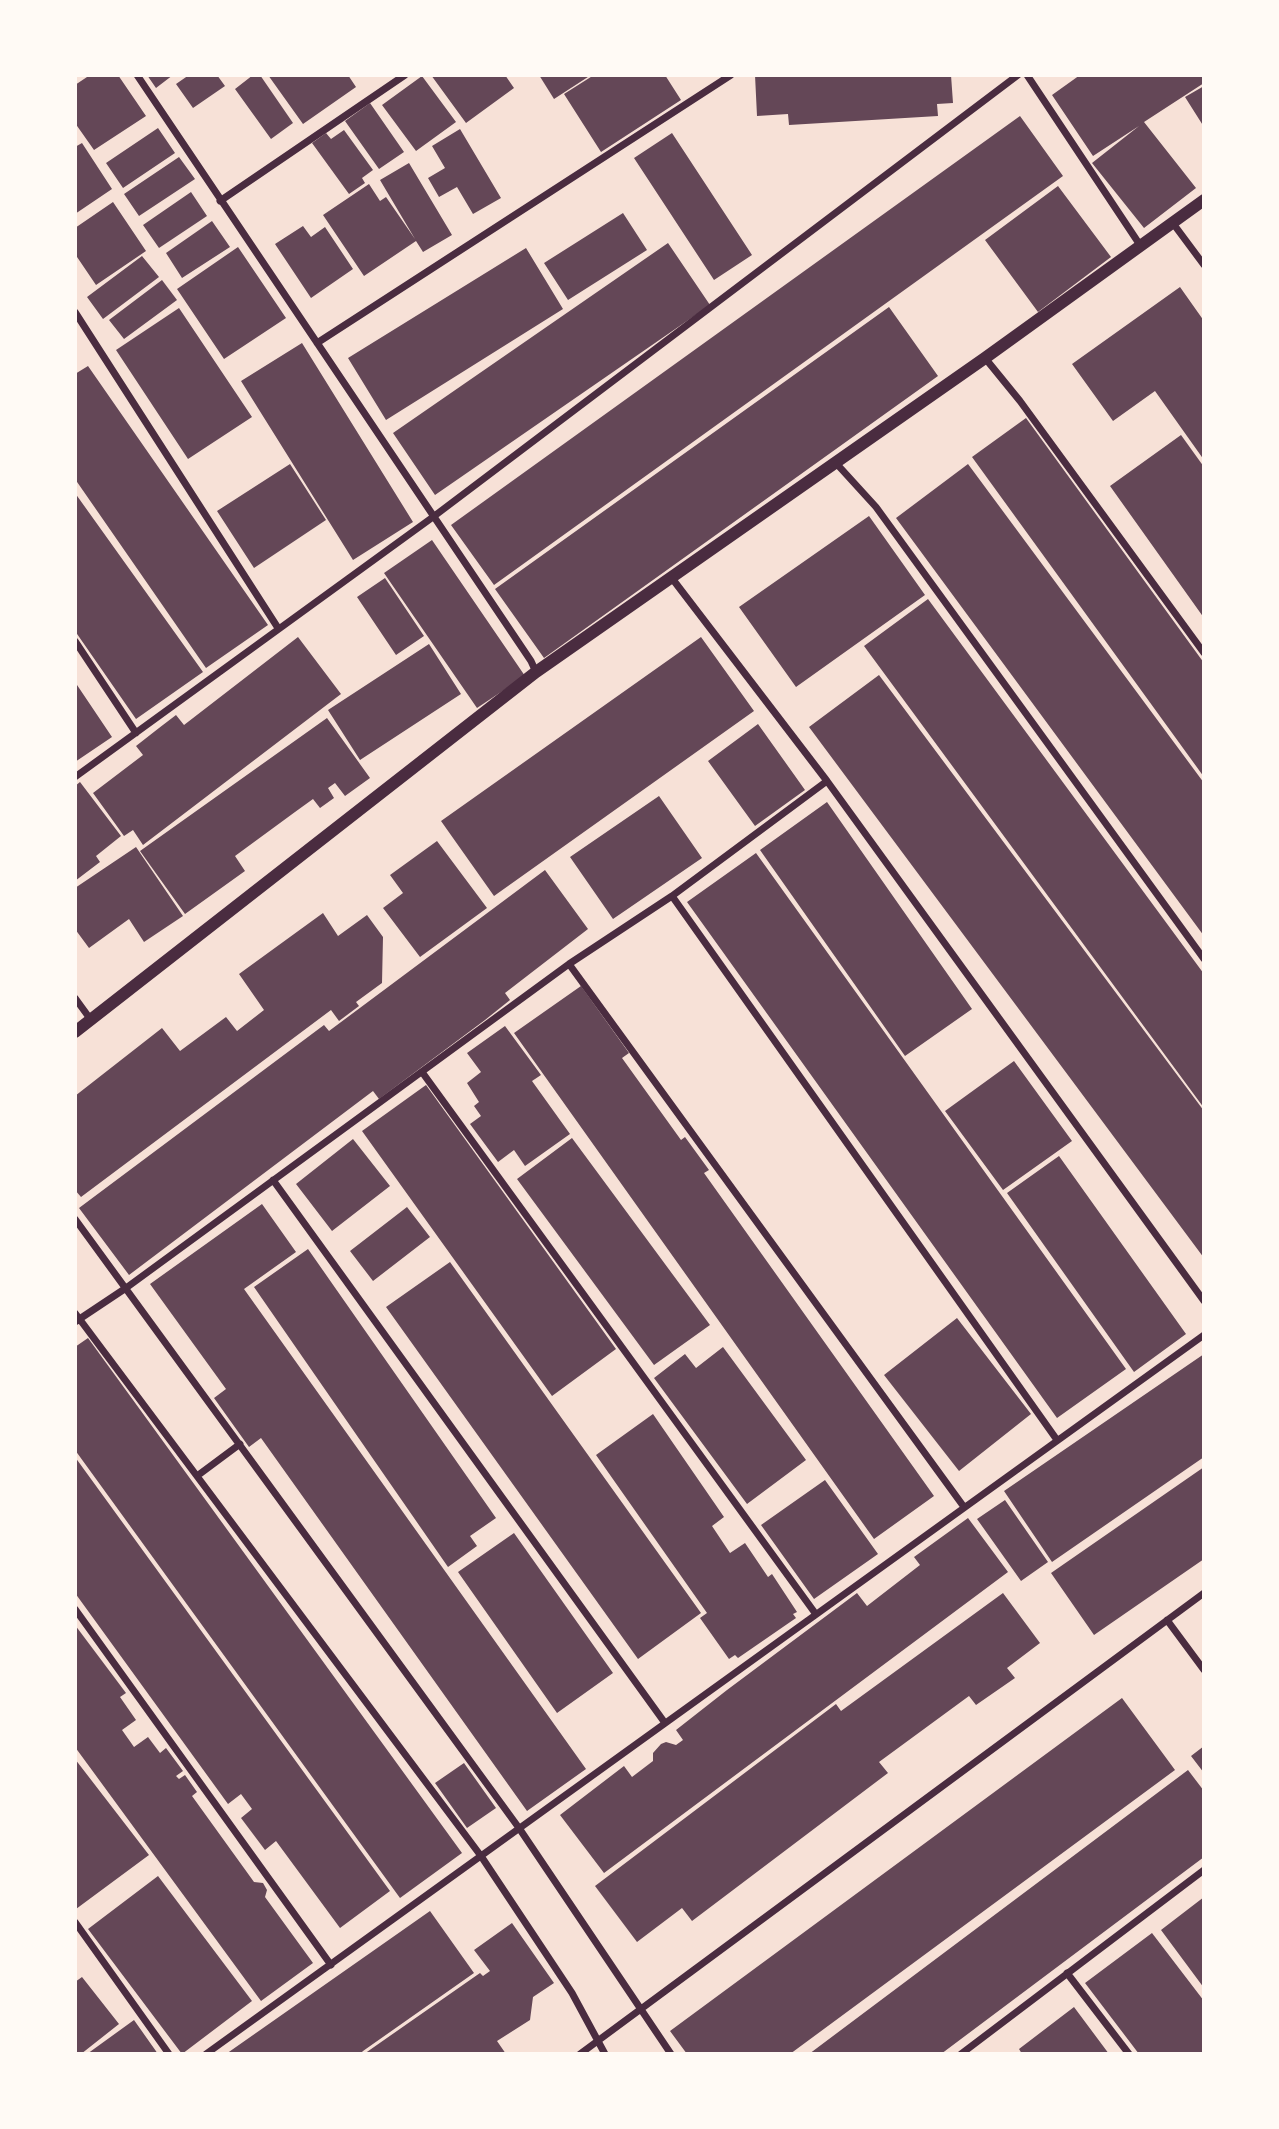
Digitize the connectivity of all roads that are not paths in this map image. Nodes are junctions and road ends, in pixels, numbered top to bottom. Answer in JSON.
{"nodes":[{"id":1,"x":137,"y":75,"type":"edge"},
{"id":2,"x":405,"y":75,"type":"edge"},
{"id":3,"x":730,"y":75,"type":"edge"},
{"id":4,"x":1018,"y":75,"type":"edge"},
{"id":5,"x":1027,"y":75,"type":"edge"},
{"id":6,"x":1204,"y":200,"type":"edge"},
{"id":7,"x":220,"y":201,"type":"junction"},
{"id":8,"x":1172,"y":222,"type":"junction"},
{"id":9,"x":1140,"y":245,"type":"junction"},
{"id":10,"x":1204,"y":265,"type":"edge"},
{"id":11,"x":75,"y":313,"type":"edge"},
{"id":12,"x":317,"y":343,"type":"junction"},
{"id":13,"x":985,"y":358,"type":"junction"},
{"id":14,"x":835,"y":462,"type":"junction"},
{"id":15,"x":433,"y":517,"type":"junction"},
{"id":16,"x":671,"y":577,"type":"junction"},
{"id":17,"x":278,"y":628,"type":"junction"},
{"id":18,"x":75,"y":641,"type":"edge"},
{"id":19,"x":1204,"y":653,"type":"edge"},
{"id":20,"x":536,"y":672,"type":"junction"},
{"id":21,"x":136,"y":733,"type":"junction"},
{"id":22,"x":75,"y":776,"type":"edge"},
{"id":23,"x":827,"y":781,"type":"junction"},
{"id":24,"x":672,"y":896,"type":"junction"},
{"id":25,"x":1204,"y":959,"type":"edge"},
{"id":26,"x":569,"y":964,"type":"junction"},
{"id":27,"x":75,"y":998,"type":"edge"},
{"id":28,"x":91,"y":1020,"type":"junction"},
{"id":29,"x":75,"y":1032,"type":"edge"},
{"id":30,"x":422,"y":1072,"type":"junction"},
{"id":31,"x":273,"y":1180,"type":"junction"},
{"id":32,"x":75,"y":1219,"type":"edge"},
{"id":33,"x":126,"y":1288,"type":"junction"},
{"id":34,"x":1204,"y":1301,"type":"edge"},
{"id":35,"x":77,"y":1318,"type":"edge"},
{"id":36,"x":1204,"y":1335,"type":"edge"},
{"id":37,"x":1057,"y":1440,"type":"junction"},
{"id":38,"x":240,"y":1444,"type":"junction"},
{"id":39,"x":197,"y":1476,"type":"junction"},
{"id":40,"x":964,"y":1507,"type":"junction"},
{"id":41,"x":1204,"y":1593,"type":"edge"},
{"id":42,"x":75,"y":1609,"type":"edge"},
{"id":43,"x":815,"y":1613,"type":"junction"},
{"id":44,"x":1167,"y":1620,"type":"junction"},
{"id":45,"x":1204,"y":1670,"type":"edge"},
{"id":46,"x":665,"y":1723,"type":"junction"},
{"id":47,"x":519,"y":1828,"type":"junction"},
{"id":48,"x":481,"y":1856,"type":"junction"},
{"id":49,"x":1204,"y":1870,"type":"edge"},
{"id":50,"x":75,"y":1922,"type":"edge"},
{"id":51,"x":331,"y":1965,"type":"junction"},
{"id":52,"x":1067,"y":1973,"type":"junction"},
{"id":53,"x":639,"y":2009,"type":"junction"},
{"id":54,"x":597,"y":2042,"type":"junction"},
{"id":55,"x":169,"y":2054,"type":"edge"},
{"id":56,"x":206,"y":2054,"type":"edge"},
{"id":57,"x":580,"y":2054,"type":"edge"},
{"id":58,"x":605,"y":2054,"type":"edge"},
{"id":59,"x":671,"y":2054,"type":"edge"},
{"id":60,"x":961,"y":2054,"type":"edge"},
{"id":61,"x":1129,"y":2054,"type":"edge"}],
"edges":[{"from":1,"to":7,"type":"street"},
{"from":2,"to":7,"type":"street"},
{"from":3,"to":12,"type":"street"},
{"from":4,"to":15,"type":"street"},
{"from":5,"to":9,"type":"street"},
{"from":6,"to":8,"type":"street"},
{"from":7,"to":12,"type":"street"},
{"from":8,"to":9,"type":"street"},
{"from":8,"to":10,"type":"street"},
{"from":9,"to":13,"type":"street"},
{"from":11,"to":17,"type":"street"},
{"from":12,"to":15,"type":"street"},
{"from":13,"to":14,"type":"street"},
{"from":13,"to":19,"type":"street"},
{"from":14,"to":16,"type":"street"},
{"from":14,"to":25,"type":"street"},
{"from":15,"to":17,"type":"street"},
{"from":15,"to":20,"type":"street"},
{"from":16,"to":20,"type":"street"},
{"from":16,"to":23,"type":"street"},
{"from":17,"to":21,"type":"street"},
{"from":18,"to":21,"type":"street"},
{"from":20,"to":28,"type":"street"},
{"from":21,"to":22,"type":"street"},
{"from":23,"to":24,"type":"street"},
{"from":23,"to":34,"type":"street"},
{"from":24,"to":26,"type":"street"},
{"from":24,"to":37,"type":"street"},
{"from":26,"to":30,"type":"street"},
{"from":26,"to":40,"type":"street"},
{"from":27,"to":28,"type":"street"},
{"from":28,"to":29,"type":"street"},
{"from":30,"to":31,"type":"street"},
{"from":30,"to":43,"type":"street"},
{"from":31,"to":33,"type":"street"},
{"from":31,"to":46,"type":"street"},
{"from":32,"to":33,"type":"street"},
{"from":33,"to":35,"type":"street"},
{"from":33,"to":38,"type":"street"},
{"from":35,"to":39,"type":"street"},
{"from":36,"to":37,"type":"street"},
{"from":37,"to":40,"type":"street"},
{"from":38,"to":39,"type":"street"},
{"from":38,"to":47,"type":"street"},
{"from":39,"to":48,"type":"street"},
{"from":40,"to":43,"type":"street"},
{"from":41,"to":44,"type":"street"},
{"from":42,"to":51,"type":"street"},
{"from":43,"to":46,"type":"street"},
{"from":44,"to":45,"type":"street"},
{"from":44,"to":53,"type":"street"},
{"from":46,"to":47,"type":"street"},
{"from":47,"to":48,"type":"street"},
{"from":47,"to":53,"type":"street"},
{"from":48,"to":51,"type":"street"},
{"from":48,"to":54,"type":"street"},
{"from":49,"to":52,"type":"street"},
{"from":50,"to":55,"type":"street"},
{"from":51,"to":56,"type":"street"},
{"from":52,"to":60,"type":"street"},
{"from":52,"to":61,"type":"street"},
{"from":53,"to":54,"type":"street"},
{"from":53,"to":59,"type":"street"},
{"from":54,"to":57,"type":"street"},
{"from":54,"to":58,"type":"street"}]}
